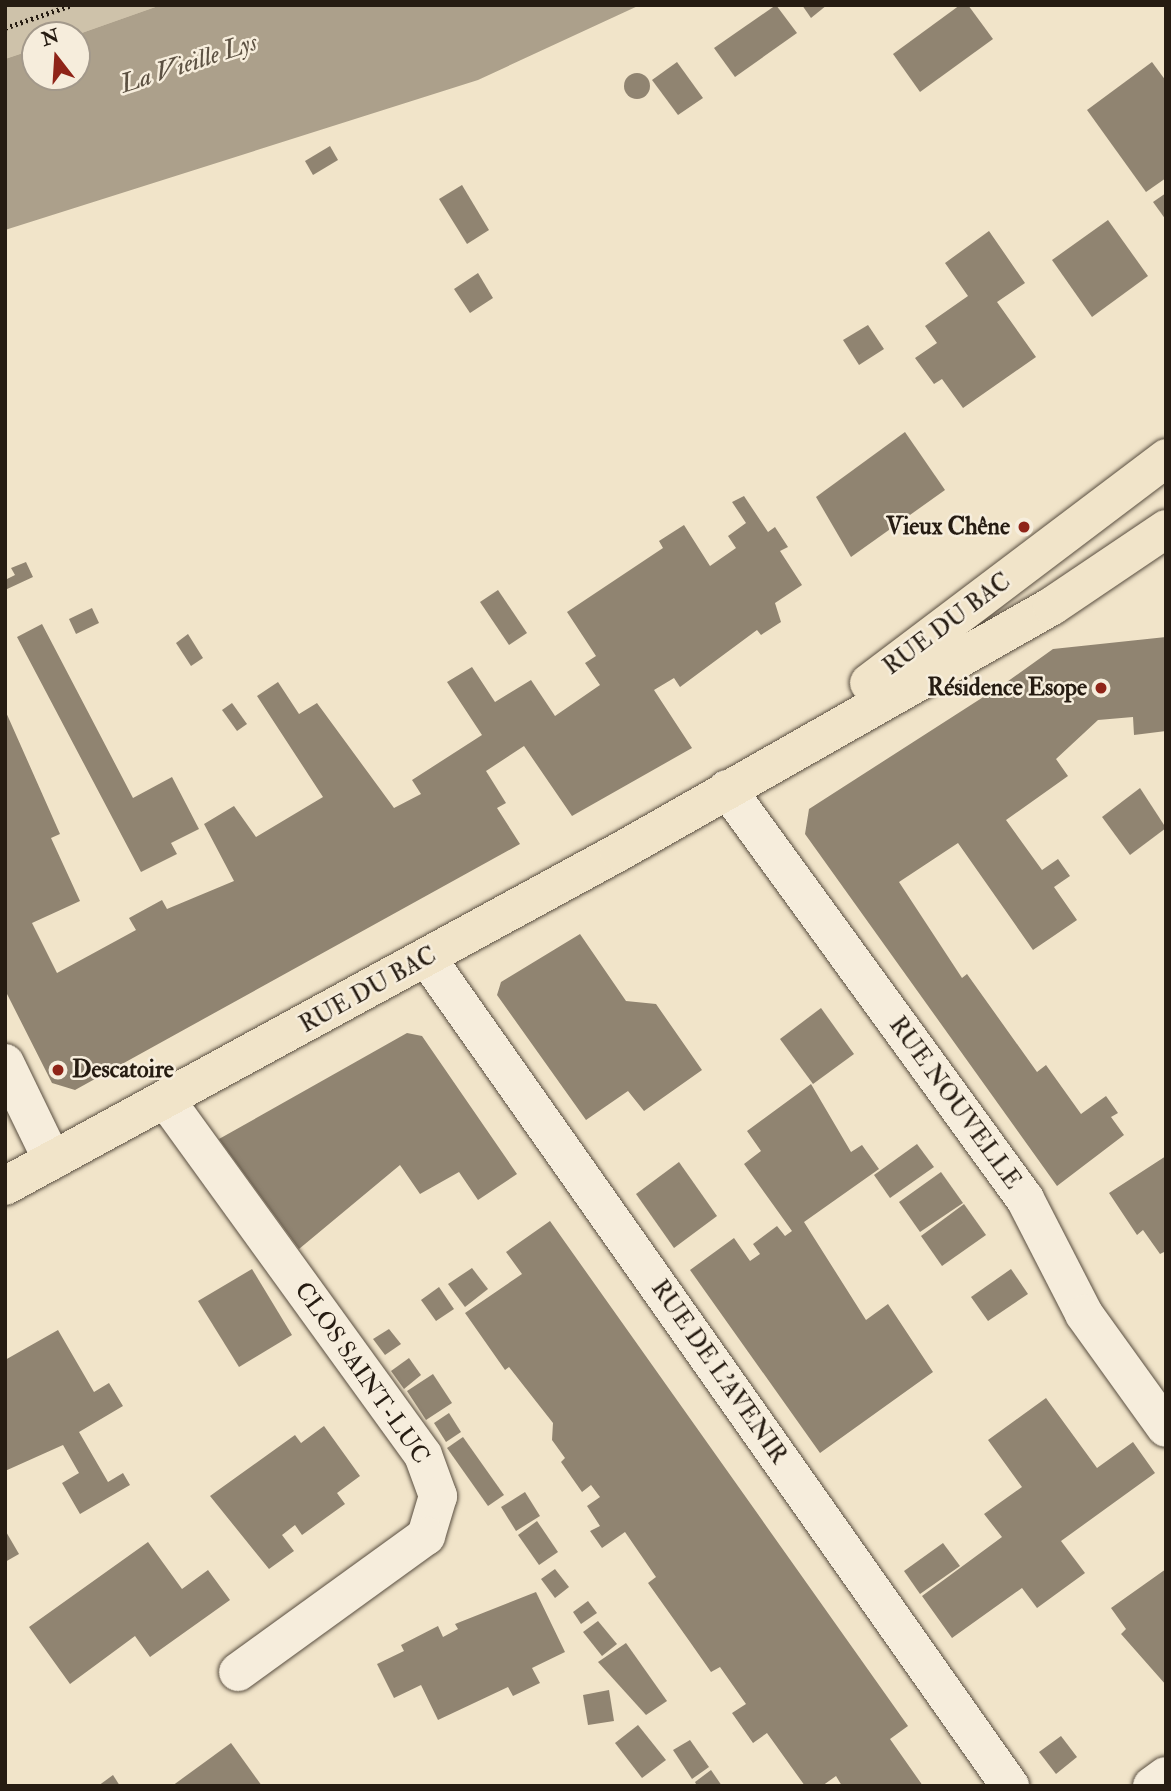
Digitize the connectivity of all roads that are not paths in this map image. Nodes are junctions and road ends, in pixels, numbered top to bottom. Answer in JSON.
{"nodes":[{"id":1,"x":1166,"y":458,"type":"edge"},
{"id":2,"x":1166,"y":529,"type":"edge"},
{"id":3,"x":727,"y":789,"type":"junction"},
{"id":4,"x":427,"y":958,"type":"junction"},
{"id":5,"x":5,"y":1063,"type":"edge"},
{"id":6,"x":166,"y":1100,"type":"junction"},
{"id":7,"x":52,"y":1160,"type":"junction"},
{"id":8,"x":5,"y":1186,"type":"edge"},
{"id":9,"x":1166,"y":1428,"type":"edge"},
{"id":10,"x":238,"y":1672,"type":"dead end"},
{"id":11,"x":1166,"y":1776,"type":"edge"},
{"id":12,"x":1010,"y":1786,"type":"edge"},
{"id":13,"x":1152,"y":1786,"type":"edge"}],
"edges":[{"from":1,"to":3,"type":"main road","name":"RUE DU BAC"},
{"from":2,"to":3,"type":"main road","name":"RUE DU BAC"},
{"from":3,"to":4,"type":"main road","name":"RUE DU BAC"},
{"from":3,"to":9,"type":"street","name":"RUE NOUVELLE"},
{"from":4,"to":6,"type":"main road","name":"RUE DU BAC"},
{"from":4,"to":12,"type":"street","name":"RUE DE L'AVENIR"},
{"from":5,"to":7,"type":"street"},
{"from":6,"to":7,"type":"main road","name":"RUE DU BAC"},
{"from":6,"to":10,"type":"street","name":"CLOS SAINT-LUC"},
{"from":7,"to":8,"type":"main road","name":"RUE DU BAC"},
{"from":11,"to":13,"type":"street"}]}
